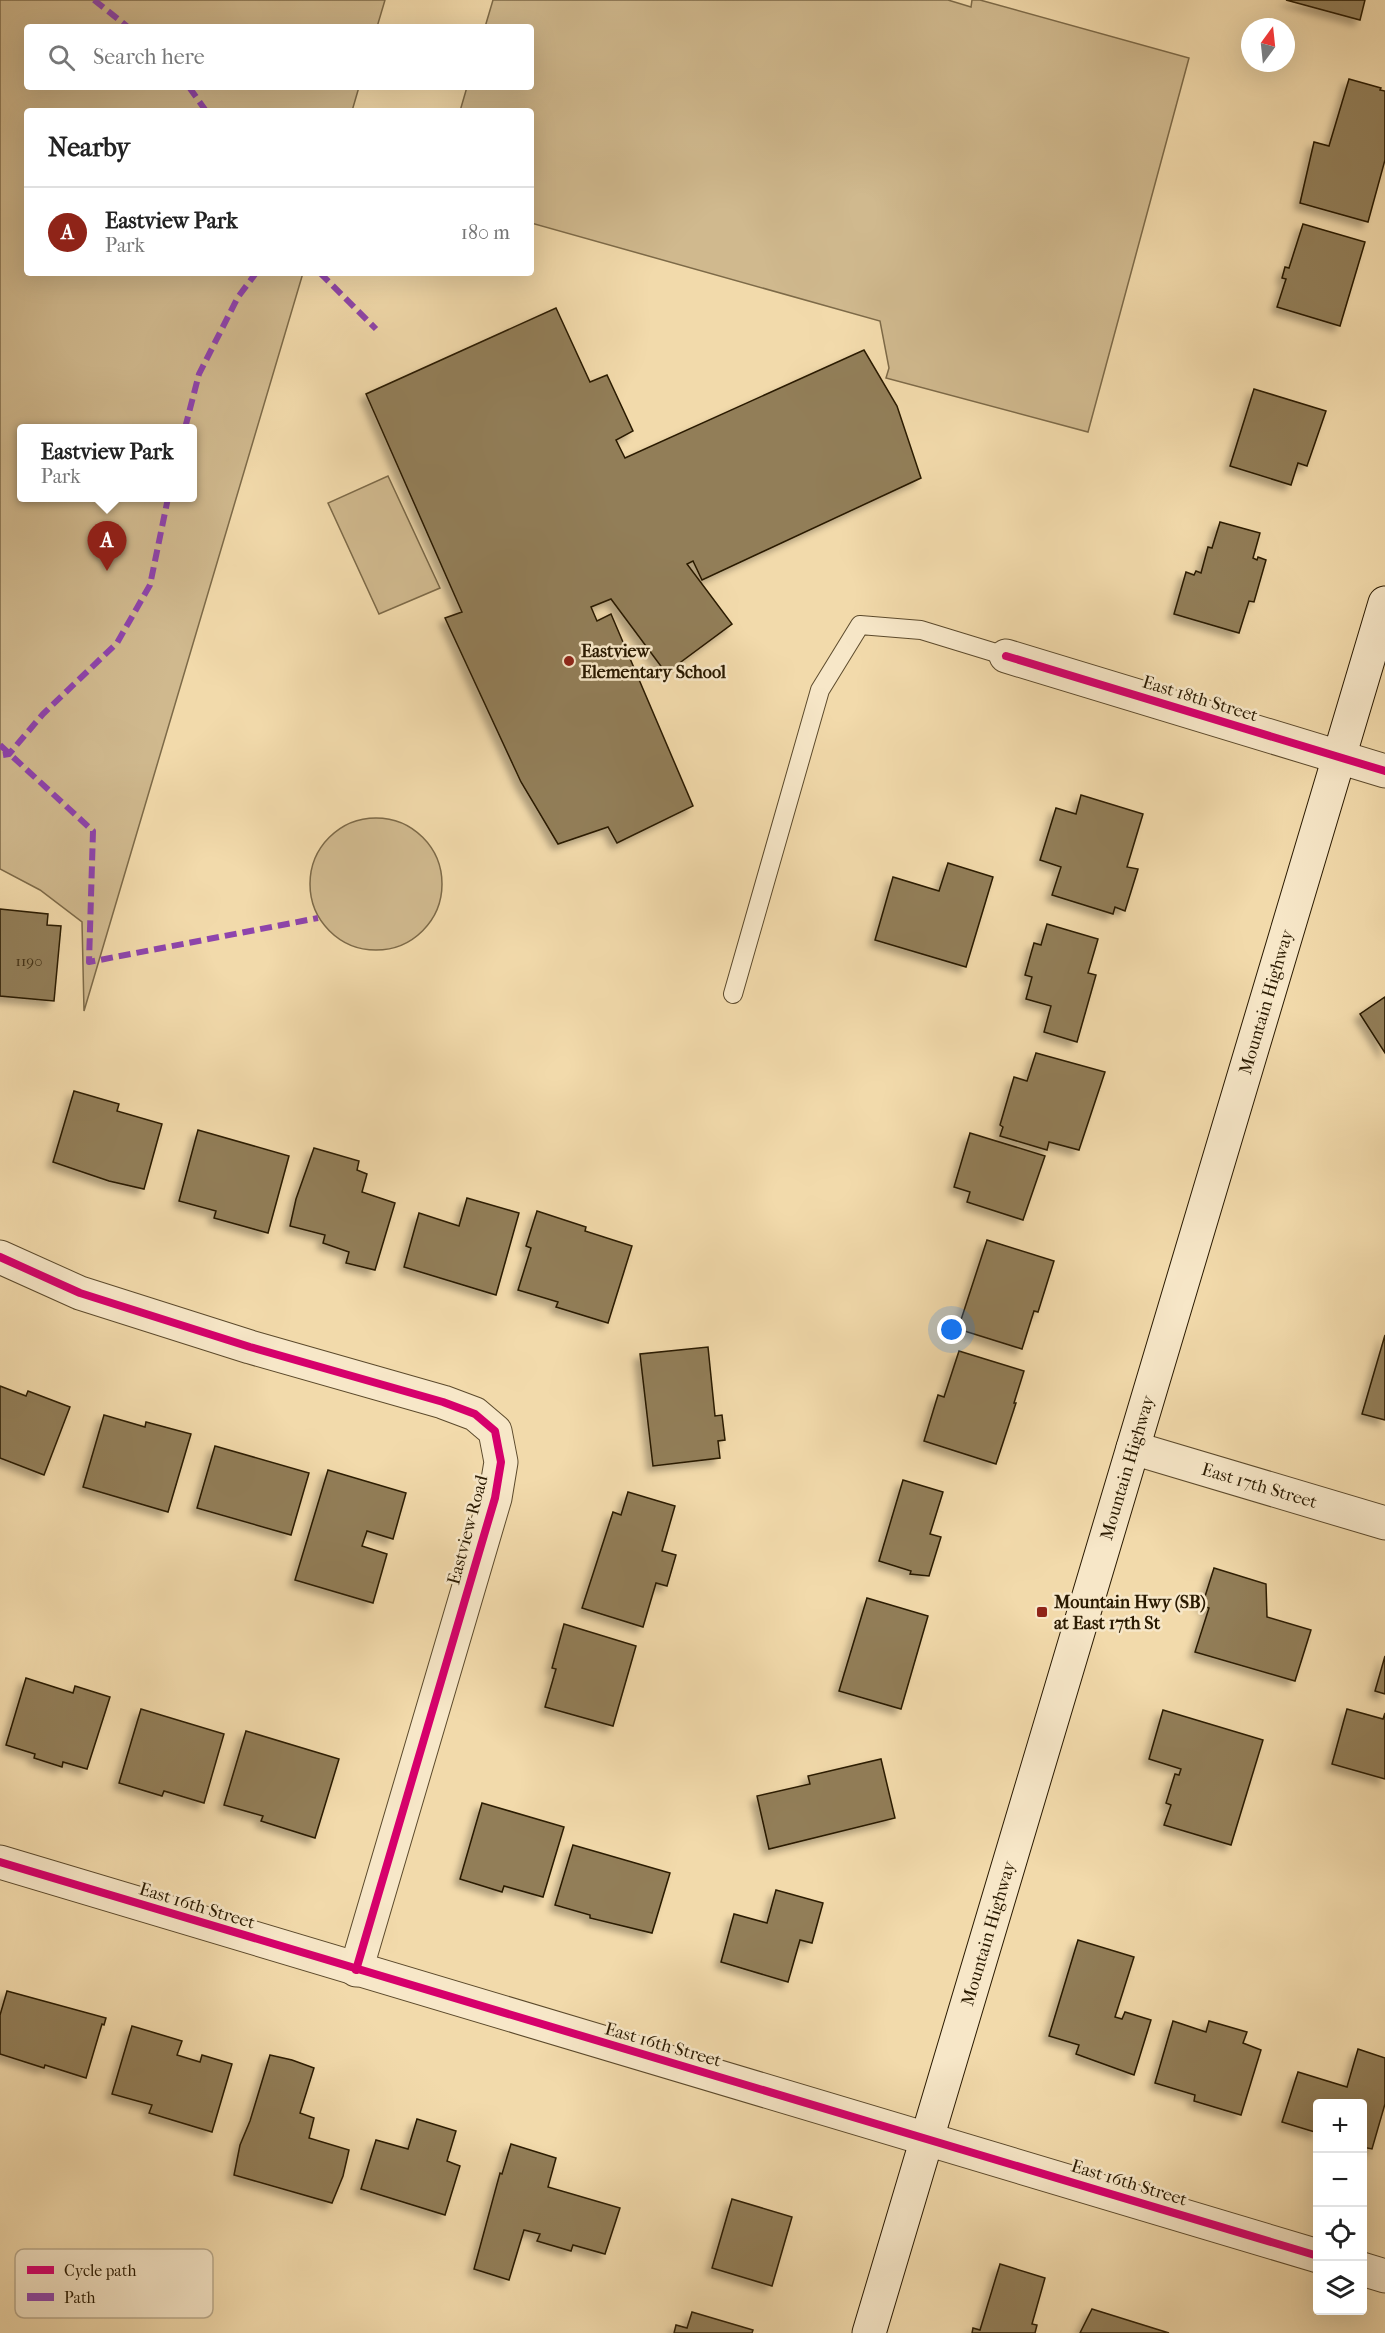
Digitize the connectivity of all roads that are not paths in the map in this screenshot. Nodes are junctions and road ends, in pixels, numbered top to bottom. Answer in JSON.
{"nodes":[{"id":1,"x":1385,"y":603,"type":"edge"},
{"id":2,"x":1006,"y":656,"type":"joint"},
{"id":3,"x":1340,"y":758,"type":"junction"},
{"id":4,"x":1385,"y":771,"type":"edge"},
{"id":5,"x":733,"y":994,"type":"dead end"},
{"id":6,"x":0,"y":1257,"type":"edge"},
{"id":7,"x":1133,"y":1448,"type":"junction"},
{"id":8,"x":1385,"y":1524,"type":"edge"},
{"id":9,"x":0,"y":1862,"type":"edge"},
{"id":10,"x":356,"y":1970,"type":"junction"},
{"id":11,"x":927,"y":2139,"type":"junction"},
{"id":12,"x":1313,"y":2255,"type":"edge"},
{"id":13,"x":1367,"y":2271,"type":"edge"},
{"id":14,"x":1385,"y":2276,"type":"edge"},
{"id":15,"x":869,"y":2333,"type":"edge"}],
"edges":[{"from":1,"to":3,"type":"street","name":"Mountain Highway"},
{"from":2,"to":3,"type":"street","name":"East 18th Street"},
{"from":2,"to":5,"type":"lane"},
{"from":3,"to":4,"type":"street","name":"East 18th Street"},
{"from":3,"to":7,"type":"street","name":"Mountain Highway"},
{"from":6,"to":10,"type":"street","name":"Eastview Road"},
{"from":7,"to":8,"type":"street","name":"East 17th Street"},
{"from":7,"to":11,"type":"street","name":"Mountain Highway"},
{"from":9,"to":10,"type":"street","name":"East 16th Street"},
{"from":10,"to":11,"type":"street","name":"East 16th Street"},
{"from":11,"to":12,"type":"street","name":"East 16th Street"},
{"from":11,"to":15,"type":"street","name":"Mountain Highway"},
{"from":13,"to":14,"type":"street"}]}
